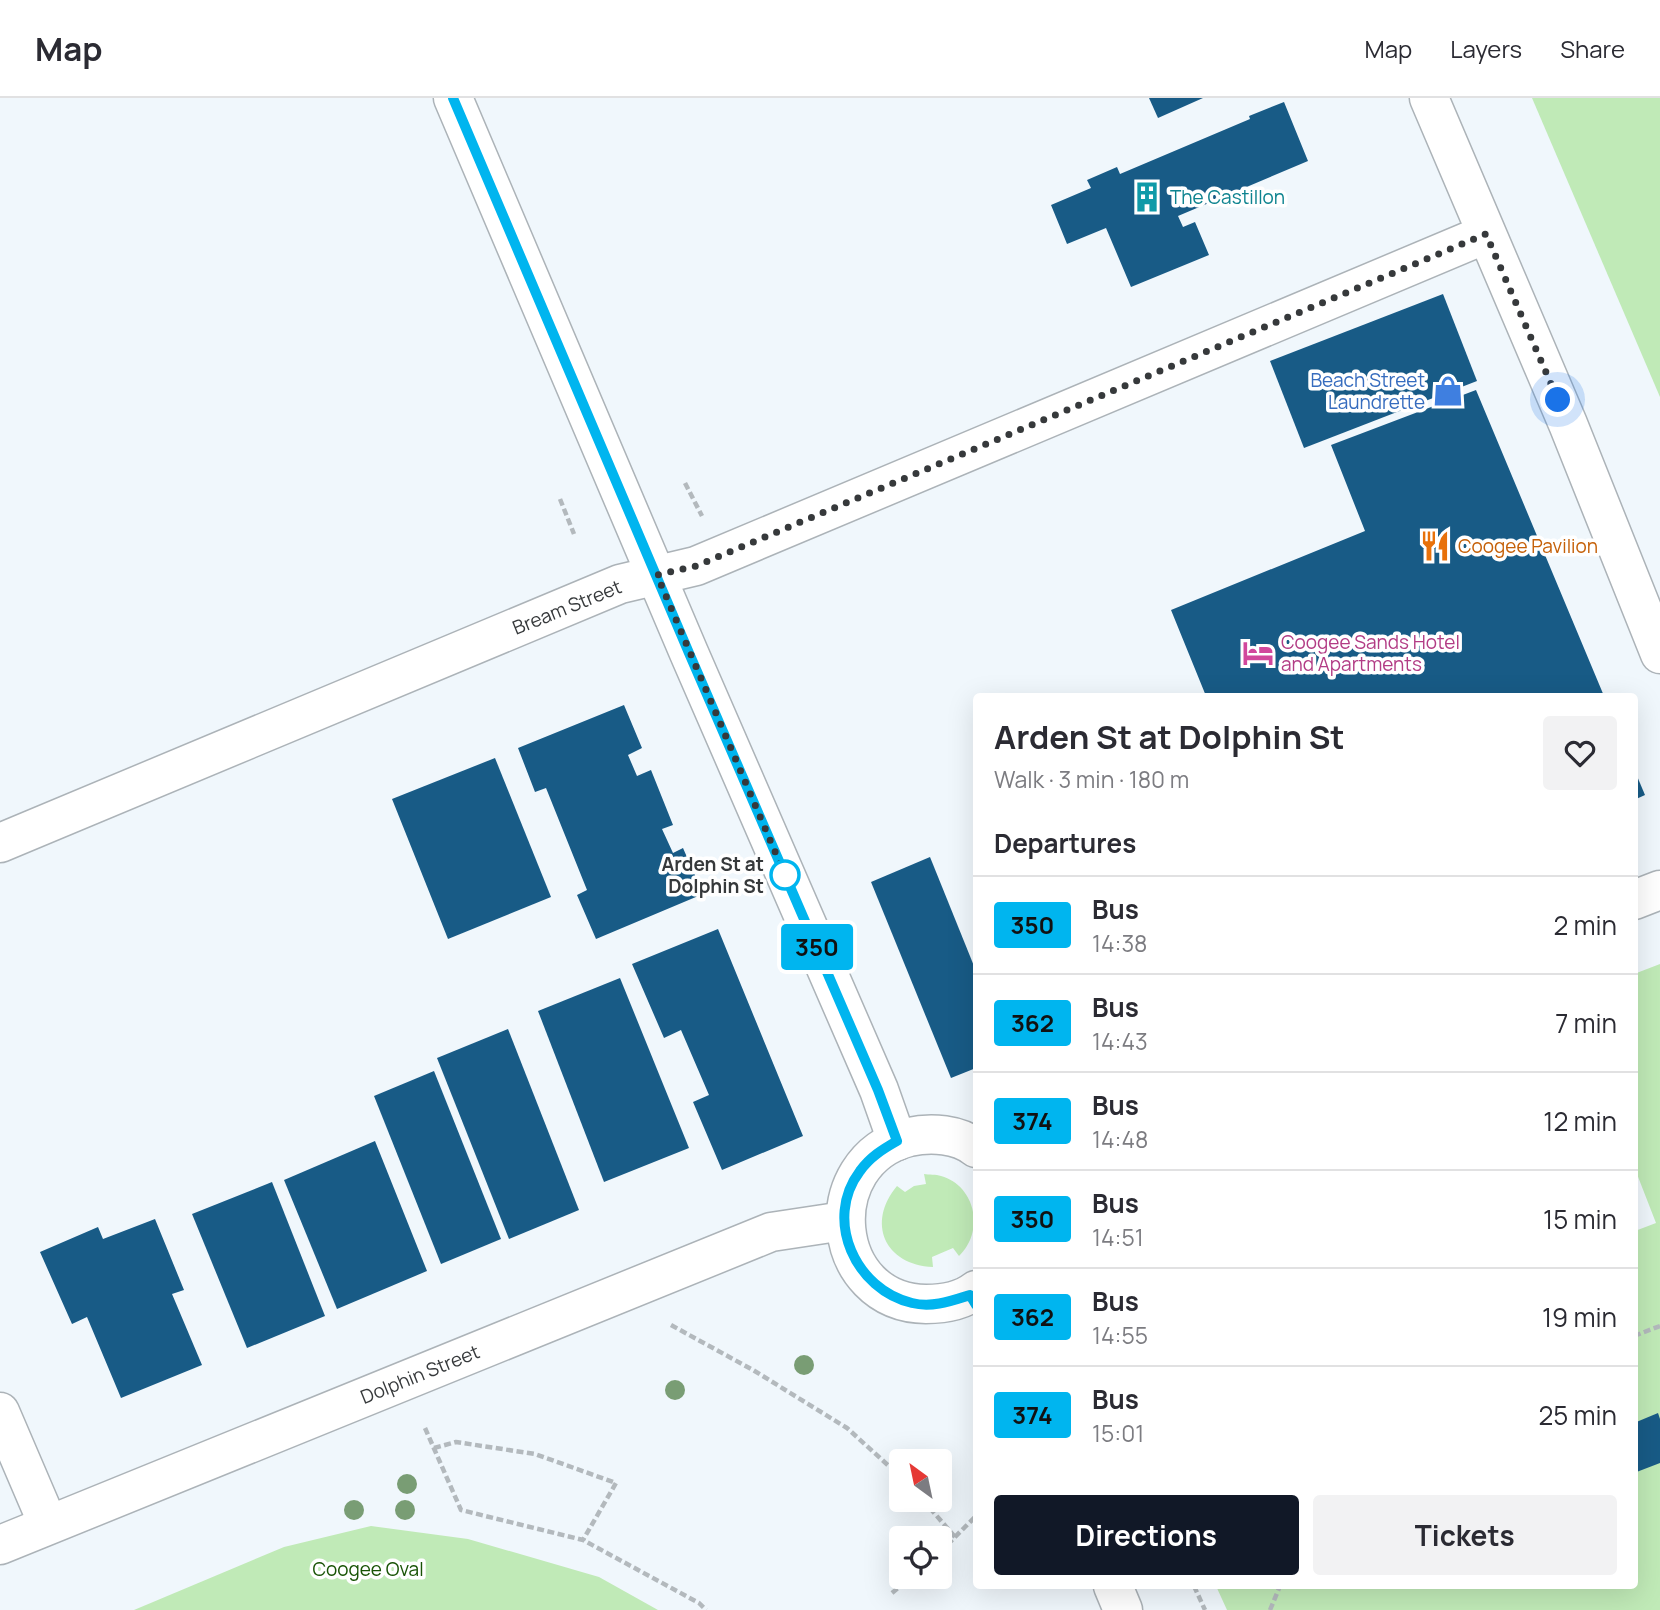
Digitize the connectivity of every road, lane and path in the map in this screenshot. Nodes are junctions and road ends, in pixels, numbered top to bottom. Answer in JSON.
{"nodes":[{"id":1,"x":453,"y":98,"type":"edge"},
{"id":2,"x":1429,"y":98,"type":"edge"},
{"id":3,"x":1486,"y":234,"type":"junction"},
{"id":4,"x":685,"y":483,"type":"dead end"},
{"id":5,"x":560,"y":499,"type":"dead end"},
{"id":6,"x":702,"y":518,"type":"dead end"},
{"id":7,"x":574,"y":534,"type":"dead end"},
{"id":8,"x":657,"y":575,"type":"junction"},
{"id":9,"x":1660,"y":654,"type":"edge"},
{"id":10,"x":0,"y":843,"type":"edge"},
{"id":11,"x":1660,"y":890,"type":"edge"},
{"id":12,"x":1638,"y":898,"type":"edge"},
{"id":13,"x":897,"y":1141,"type":"junction"},
{"id":14,"x":973,"y":1147,"type":"edge"},
{"id":15,"x":844,"y":1221,"type":"junction"},
{"id":16,"x":973,"y":1297,"type":"edge"},
{"id":17,"x":671,"y":1325,"type":"dead end"},
{"id":18,"x":1660,"y":1326,"type":"edge"},
{"id":19,"x":1638,"y":1334,"type":"edge"},
{"id":20,"x":0,"y":1412,"type":"edge"},
{"id":21,"x":425,"y":1428,"type":"dead end"},
{"id":22,"x":434,"y":1448,"type":"junction"},
{"id":23,"x":889,"y":1466,"type":"edge"},
{"id":24,"x":933,"y":1512,"type":"edge"},
{"id":25,"x":973,"y":1519,"type":"edge"},
{"id":26,"x":48,"y":1524,"type":"junction"},
{"id":27,"x":955,"y":1537,"type":"junction"},
{"id":28,"x":583,"y":1540,"type":"junction"},
{"id":29,"x":952,"y":1540,"type":"edge"},
{"id":30,"x":0,"y":1545,"type":"edge"},
{"id":31,"x":897,"y":1589,"type":"edge"},
{"id":32,"x":1114,"y":1589,"type":"edge"},
{"id":33,"x":1195,"y":1589,"type":"edge"},
{"id":34,"x":1279,"y":1589,"type":"edge"},
{"id":35,"x":892,"y":1593,"type":"dead end"},
{"id":36,"x":706,"y":1610,"type":"edge"},
{"id":37,"x":1123,"y":1610,"type":"edge"},
{"id":38,"x":1205,"y":1610,"type":"edge"},
{"id":39,"x":1270,"y":1610,"type":"edge"}],
"edges":[{"from":1,"to":8,"type":"street"},
{"from":2,"to":3,"type":"street"},
{"from":3,"to":8,"type":"street","name":"Bream Street"},
{"from":3,"to":9,"type":"street"},
{"from":4,"to":6,"type":"path"},
{"from":5,"to":7,"type":"path"},
{"from":8,"to":10,"type":"street","name":"Bream Street"},
{"from":8,"to":13,"type":"street"},
{"from":11,"to":12,"type":"street"},
{"from":13,"to":14,"type":"street"},
{"from":13,"to":15,"type":"street"},
{"from":15,"to":16,"type":"street"},
{"from":15,"to":26,"type":"street","name":"Dolphin Street"},
{"from":17,"to":23,"type":"path"},
{"from":18,"to":19,"type":"path"},
{"from":20,"to":26,"type":"street"},
{"from":21,"to":22,"type":"path"},
{"from":22,"to":28,"type":"path"},
{"from":22,"to":28,"type":"path"},
{"from":24,"to":27,"type":"path"},
{"from":25,"to":27,"type":"path"},
{"from":26,"to":30,"type":"street","name":"Dolphin Street"},
{"from":27,"to":29,"type":"path"},
{"from":28,"to":36,"type":"path"},
{"from":31,"to":35,"type":"path"},
{"from":32,"to":37,"type":"street"},
{"from":33,"to":38,"type":"path"},
{"from":34,"to":39,"type":"path"}]}
